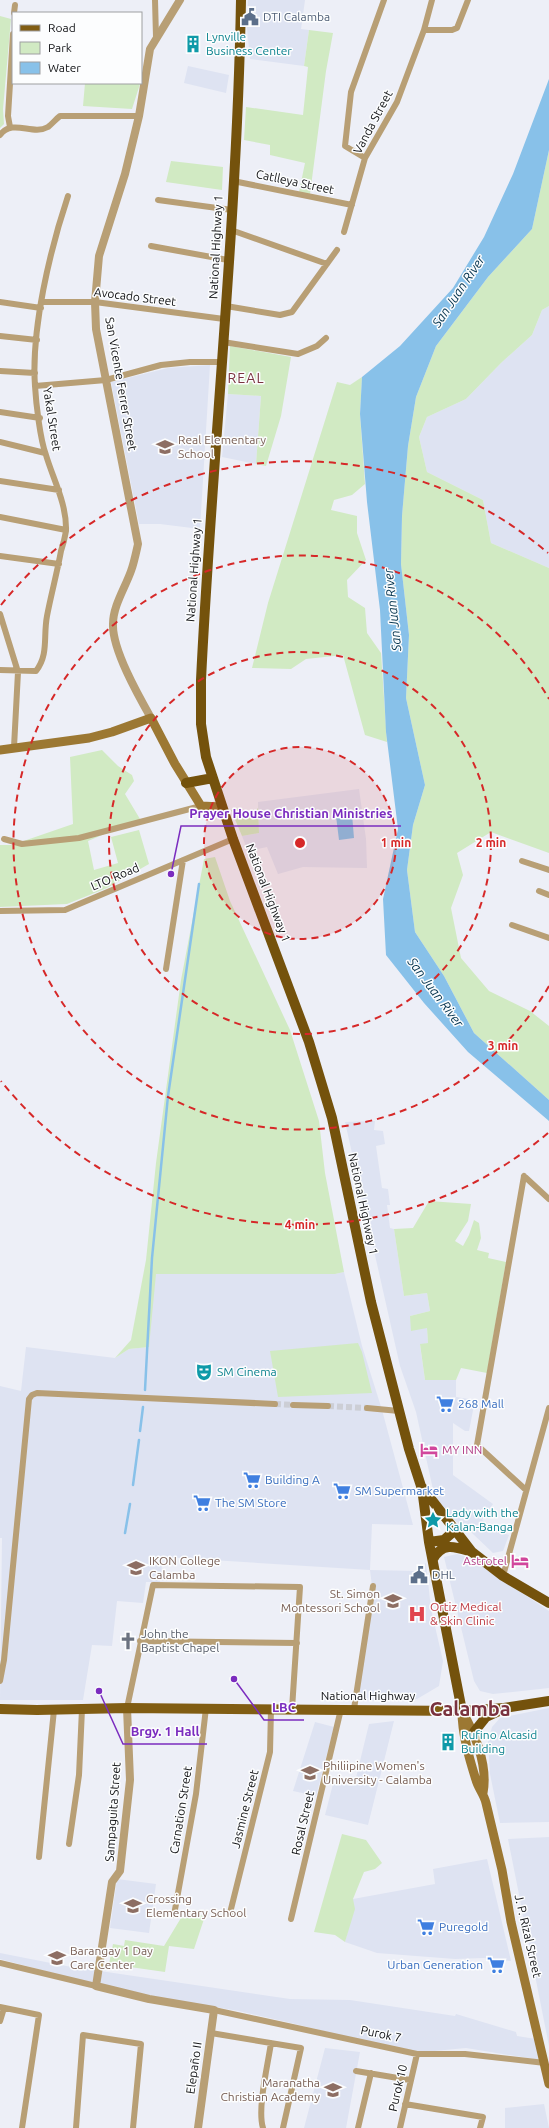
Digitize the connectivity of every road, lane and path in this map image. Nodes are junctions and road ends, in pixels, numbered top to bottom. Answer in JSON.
{"nodes":[{"id":1,"x":154,"y":0,"type":"edge"},
{"id":2,"x":180,"y":0,"type":"edge"},
{"id":3,"x":241,"y":0,"type":"edge"},
{"id":4,"x":384,"y":0,"type":"edge"},
{"id":5,"x":432,"y":0,"type":"edge"},
{"id":6,"x":468,"y":0,"type":"edge"},
{"id":7,"x":15,"y":5,"type":"dead end"},
{"id":8,"x":14,"y":12,"type":"edge"},
{"id":9,"x":424,"y":30,"type":"junction"},
{"id":10,"x":156,"y":37,"type":"junction"},
{"id":11,"x":12,"y":50,"type":"edge"},
{"id":12,"x":139,"y":116,"type":"junction"},
{"id":13,"x":10,"y":127,"type":"junction"},
{"id":14,"x":0,"y":135,"type":"edge"},
{"id":15,"x":365,"y":158,"type":"junction"},
{"id":16,"x":233,"y":181,"type":"junction"},
{"id":17,"x":68,"y":196,"type":"dead end"},
{"id":18,"x":158,"y":200,"type":"dead end"},
{"id":19,"x":352,"y":205,"type":"junction"},
{"id":20,"x":232,"y":210,"type":"junction"},
{"id":21,"x":231,"y":230,"type":"junction"},
{"id":22,"x":344,"y":232,"type":"dead end"},
{"id":23,"x":151,"y":246,"type":"dead end"},
{"id":24,"x":337,"y":250,"type":"dead end"},
{"id":25,"x":228,"y":260,"type":"junction"},
{"id":26,"x":326,"y":264,"type":"junction"},
{"id":27,"x":0,"y":302,"type":"edge"},
{"id":28,"x":95,"y":302,"type":"junction"},
{"id":29,"x":42,"y":305,"type":"junction"},
{"id":30,"x":226,"y":306,"type":"junction"},
{"id":31,"x":224,"y":320,"type":"junction"},
{"id":32,"x":0,"y":336,"type":"edge"},
{"id":33,"x":326,"y":338,"type":"dead end"},
{"id":34,"x":37,"y":340,"type":"junction"},
{"id":35,"x":223,"y":342,"type":"junction"},
{"id":36,"x":222,"y":362,"type":"junction"},
{"id":37,"x":0,"y":371,"type":"edge"},
{"id":38,"x":35,"y":373,"type":"junction"},
{"id":39,"x":106,"y":380,"type":"junction"},
{"id":40,"x":35,"y":386,"type":"junction"},
{"id":41,"x":0,"y":412,"type":"edge"},
{"id":42,"x":40,"y":418,"type":"junction"},
{"id":43,"x":0,"y":442,"type":"edge"},
{"id":44,"x":45,"y":453,"type":"junction"},
{"id":45,"x":0,"y":481,"type":"edge"},
{"id":46,"x":59,"y":490,"type":"junction"},
{"id":47,"x":0,"y":517,"type":"edge"},
{"id":48,"x":66,"y":530,"type":"junction"},
{"id":49,"x":0,"y":556,"type":"edge"},
{"id":50,"x":59,"y":564,"type":"junction"},
{"id":51,"x":0,"y":614,"type":"edge"},
{"id":52,"x":0,"y":670,"type":"edge"},
{"id":53,"x":18,"y":672,"type":"junction"},
{"id":54,"x":151,"y":718,"type":"junction"},
{"id":55,"x":14,"y":747,"type":"junction"},
{"id":56,"x":0,"y":750,"type":"edge"},
{"id":57,"x":213,"y":778,"type":"junction"},
{"id":58,"x":186,"y":783,"type":"junction"},
{"id":59,"x":201,"y":806,"type":"junction"},
{"id":60,"x":222,"y":807,"type":"junction"},
{"id":61,"x":4,"y":839,"type":"dead end"},
{"id":62,"x":233,"y":839,"type":"junction"},
{"id":63,"x":182,"y":860,"type":"junction"},
{"id":64,"x":522,"y":861,"type":"dead end"},
{"id":65,"x":549,"y":870,"type":"edge"},
{"id":66,"x":538,"y":891,"type":"dead end"},
{"id":67,"x":549,"y":895,"type":"edge"},
{"id":68,"x":0,"y":911,"type":"edge"},
{"id":69,"x":512,"y":925,"type":"dead end"},
{"id":70,"x":549,"y":938,"type":"edge"},
{"id":71,"x":166,"y":969,"type":"dead end"},
{"id":72,"x":549,"y":1198,"type":"edge"},
{"id":73,"x":275,"y":1404,"type":"tunnel mouth"},
{"id":74,"x":293,"y":1405,"type":"tunnel mouth"},
{"id":75,"x":328,"y":1406,"type":"tunnel mouth"},
{"id":76,"x":367,"y":1408,"type":"tunnel mouth"},
{"id":77,"x":549,"y":1408,"type":"edge"},
{"id":78,"x":399,"y":1411,"type":"junction"},
{"id":79,"x":421,"y":1486,"type":"junction"},
{"id":80,"x":526,"y":1490,"type":"junction"},
{"id":81,"x":454,"y":1531,"type":"junction"},
{"id":82,"x":429,"y":1542,"type":"junction"},
{"id":83,"x":472,"y":1552,"type":"junction"},
{"id":84,"x":433,"y":1558,"type":"junction"},
{"id":85,"x":504,"y":1576,"type":"junction"},
{"id":86,"x":373,"y":1586,"type":"dead end"},
{"id":87,"x":549,"y":1603,"type":"edge"},
{"id":88,"x":140,"y":1641,"type":"junction"},
{"id":89,"x":297,"y":1642,"type":"junction"},
{"id":90,"x":0,"y":1682,"type":"edge"},
{"id":91,"x":549,"y":1701,"type":"edge"},
{"id":92,"x":127,"y":1708,"type":"junction"},
{"id":93,"x":206,"y":1708,"type":"junction"},
{"id":94,"x":504,"y":1708,"type":"junction"},
{"id":95,"x":0,"y":1709,"type":"edge"},
{"id":96,"x":82,"y":1709,"type":"junction"},
{"id":97,"x":271,"y":1709,"type":"junction"},
{"id":98,"x":292,"y":1709,"type":"junction"},
{"id":99,"x":341,"y":1709,"type":"junction"},
{"id":100,"x":354,"y":1709,"type":"junction"},
{"id":101,"x":54,"y":1710,"type":"junction"},
{"id":102,"x":462,"y":1711,"type":"junction"},
{"id":103,"x":474,"y":1732,"type":"junction"},
{"id":104,"x":483,"y":1792,"type":"junction"},
{"id":105,"x":69,"y":1844,"type":"dead end"},
{"id":106,"x":39,"y":1857,"type":"dead end"},
{"id":107,"x":230,"y":1913,"type":"dead end"},
{"id":108,"x":174,"y":1914,"type":"dead end"},
{"id":109,"x":291,"y":1919,"type":"dead end"},
{"id":110,"x":0,"y":1963,"type":"edge"},
{"id":111,"x":96,"y":1986,"type":"junction"},
{"id":112,"x":2,"y":2007,"type":"edge"},
{"id":113,"x":214,"y":2010,"type":"junction"},
{"id":114,"x":0,"y":2021,"type":"edge"},
{"id":115,"x":211,"y":2034,"type":"junction"},
{"id":116,"x":271,"y":2043,"type":"junction"},
{"id":117,"x":417,"y":2054,"type":"junction"},
{"id":118,"x":545,"y":2063,"type":"junction"},
{"id":119,"x":356,"y":2071,"type":"dead end"},
{"id":120,"x":371,"y":2073,"type":"junction"},
{"id":121,"x":410,"y":2080,"type":"junction"},
{"id":122,"x":549,"y":2084,"type":"edge"},
{"id":123,"x":405,"y":2104,"type":"junction"},
{"id":124,"x":22,"y":2128,"type":"edge"},
{"id":125,"x":76,"y":2128,"type":"edge"},
{"id":126,"x":133,"y":2128,"type":"edge"},
{"id":127,"x":198,"y":2128,"type":"edge"},
{"id":128,"x":264,"y":2128,"type":"edge"},
{"id":129,"x":284,"y":2128,"type":"edge"},
{"id":130,"x":358,"y":2128,"type":"edge"},
{"id":131,"x":400,"y":2128,"type":"edge"},
{"id":132,"x":480,"y":2128,"type":"edge"}],
"edges":[{"from":1,"to":10,"type":"street","name":"San Vicente Ferrer Street"},
{"from":2,"to":10,"type":"street"},
{"from":3,"to":16,"type":"highway","name":"National Highway 1"},
{"from":4,"to":15,"type":"street"},
{"from":5,"to":9,"type":"street","name":"Vanda Street"},
{"from":6,"to":9,"type":"street"},
{"from":7,"to":8,"type":"street"},
{"from":9,"to":15,"type":"street","name":"Vanda Street"},
{"from":10,"to":12,"type":"street","name":"San Vicente Ferrer Street"},
{"from":11,"to":13,"type":"street"},
{"from":12,"to":13,"type":"street"},
{"from":12,"to":28,"type":"street","name":"San Vicente Ferrer Street"},
{"from":13,"to":14,"type":"street"},
{"from":15,"to":19,"type":"street","name":"Vanda Street"},
{"from":16,"to":19,"type":"street","name":"Catlleya Street"},
{"from":16,"to":20,"type":"highway","name":"National Highway 1"},
{"from":17,"to":29,"type":"street","name":"Yakal Street"},
{"from":18,"to":20,"type":"street"},
{"from":19,"to":22,"type":"street","name":"Vanda Street"},
{"from":20,"to":21,"type":"highway","name":"National Highway 1"},
{"from":21,"to":25,"type":"highway","name":"National Highway 1"},
{"from":21,"to":26,"type":"street"},
{"from":23,"to":25,"type":"street"},
{"from":24,"to":26,"type":"street"},
{"from":25,"to":30,"type":"highway","name":"National Highway 1"},
{"from":26,"to":30,"type":"street"},
{"from":27,"to":29,"type":"street","name":"Avocado Street"},
{"from":28,"to":29,"type":"street","name":"Avocado Street"},
{"from":28,"to":31,"type":"street","name":"Avocado Street"},
{"from":28,"to":39,"type":"street","name":"San Vicente Ferrer Street"},
{"from":29,"to":34,"type":"street","name":"Yakal Street"},
{"from":30,"to":31,"type":"highway","name":"National Highway 1"},
{"from":31,"to":35,"type":"highway","name":"National Highway 1"},
{"from":32,"to":34,"type":"street"},
{"from":33,"to":35,"type":"street"},
{"from":34,"to":38,"type":"street","name":"Yakal Street"},
{"from":35,"to":36,"type":"highway","name":"National Highway 1"},
{"from":36,"to":39,"type":"street"},
{"from":36,"to":57,"type":"highway","name":"National Highway 1"},
{"from":37,"to":38,"type":"street"},
{"from":38,"to":40,"type":"street","name":"Yakal Street"},
{"from":39,"to":40,"type":"street"},
{"from":39,"to":54,"type":"street","name":"San Vicente Ferrer Street"},
{"from":40,"to":42,"type":"street","name":"Yakal Street"},
{"from":41,"to":42,"type":"street"},
{"from":42,"to":44,"type":"street","name":"Yakal Street"},
{"from":43,"to":44,"type":"street"},
{"from":44,"to":46,"type":"street","name":"Yakal Street"},
{"from":45,"to":46,"type":"street"},
{"from":46,"to":48,"type":"street","name":"Yakal Street"},
{"from":47,"to":48,"type":"street"},
{"from":48,"to":50,"type":"street","name":"Yakal Street"},
{"from":49,"to":50,"type":"street"},
{"from":50,"to":53,"type":"street","name":"Yakal Street"},
{"from":51,"to":53,"type":"street"},
{"from":52,"to":53,"type":"street"},
{"from":53,"to":55,"type":"street"},
{"from":54,"to":55,"type":"main road"},
{"from":54,"to":58,"type":"main road"},
{"from":55,"to":56,"type":"main road"},
{"from":57,"to":58,"type":"highway"},
{"from":57,"to":60,"type":"highway","name":"National Highway 1"},
{"from":58,"to":59,"type":"main road"},
{"from":59,"to":60,"type":"main road"},
{"from":59,"to":61,"type":"street"},
{"from":60,"to":62,"type":"highway","name":"National Highway 1"},
{"from":62,"to":63,"type":"street","name":"LTO Road"},
{"from":62,"to":78,"type":"highway","name":"National Highway 1"},
{"from":63,"to":68,"type":"street","name":"LTO Road"},
{"from":63,"to":71,"type":"street"},
{"from":64,"to":65,"type":"street"},
{"from":66,"to":67,"type":"street"},
{"from":69,"to":70,"type":"street"},
{"from":72,"to":80,"type":"street"},
{"from":73,"to":90,"type":"street"},
{"from":74,"to":75,"type":"street"},
{"from":76,"to":78,"type":"street"},
{"from":77,"to":80,"type":"street"},
{"from":78,"to":79,"type":"highway","name":"National Highway 1"},
{"from":79,"to":81,"type":"highway","name":"National Highway 1"},
{"from":79,"to":82,"type":"highway"},
{"from":80,"to":85,"type":"street"},
{"from":81,"to":82,"type":"highway"},
{"from":81,"to":83,"type":"highway","name":"National Highway 1"},
{"from":82,"to":84,"type":"highway"},
{"from":83,"to":84,"type":"highway"},
{"from":83,"to":85,"type":"highway","name":"National Highway 1"},
{"from":84,"to":102,"type":"highway"},
{"from":85,"to":87,"type":"highway","name":"National Highway 1"},
{"from":86,"to":100,"type":"street"},
{"from":88,"to":89,"type":"street"},
{"from":88,"to":89,"type":"street"},
{"from":88,"to":92,"type":"street"},
{"from":89,"to":98,"type":"street"},
{"from":91,"to":94,"type":"highway"},
{"from":92,"to":93,"type":"main road","name":"National Highway"},
{"from":92,"to":96,"type":"main road","name":"National Highway"},
{"from":92,"to":111,"type":"street","name":"Sampaguita Street"},
{"from":93,"to":97,"type":"main road","name":"National Highway"},
{"from":93,"to":108,"type":"street","name":"Carnation Street"},
{"from":94,"to":102,"type":"highway"},
{"from":94,"to":103,"type":"highway"},
{"from":95,"to":101,"type":"main road","name":"National Highway"},
{"from":96,"to":101,"type":"main road","name":"National Highway"},
{"from":96,"to":105,"type":"street"},
{"from":97,"to":98,"type":"main road","name":"National Highway"},
{"from":97,"to":107,"type":"street","name":"Jasmine Street"},
{"from":98,"to":99,"type":"main road","name":"National Highway"},
{"from":99,"to":100,"type":"main road","name":"National Highway"},
{"from":99,"to":109,"type":"street","name":"Rosal Street"},
{"from":100,"to":102,"type":"main road","name":"National Highway"},
{"from":101,"to":106,"type":"street"},
{"from":102,"to":103,"type":"main road","name":"J. P. Rizal Street"},
{"from":102,"to":104,"type":"main road","name":"J. P. Rizal Street"},
{"from":103,"to":104,"type":"main road","name":"J. P. Rizal Street"},
{"from":104,"to":118,"type":"main road","name":"J. P. Rizal Street"},
{"from":110,"to":111,"type":"street"},
{"from":111,"to":113,"type":"street"},
{"from":112,"to":114,"type":"street"},
{"from":112,"to":124,"type":"street"},
{"from":113,"to":115,"type":"street","name":"Elepaño II"},
{"from":113,"to":117,"type":"street","name":"Purok 7"},
{"from":115,"to":116,"type":"street"},
{"from":115,"to":127,"type":"street","name":"Elepaño II"},
{"from":116,"to":128,"type":"street"},
{"from":116,"to":129,"type":"street"},
{"from":117,"to":118,"type":"street","name":"Purok 7"},
{"from":117,"to":121,"type":"street","name":"Purok 10"},
{"from":118,"to":122,"type":"main road","name":"J. P. Rizal Street"},
{"from":119,"to":120,"type":"street"},
{"from":120,"to":121,"type":"street"},
{"from":120,"to":130,"type":"street"},
{"from":121,"to":123,"type":"street","name":"Purok 10"},
{"from":123,"to":131,"type":"street","name":"Purok 10"},
{"from":123,"to":132,"type":"street"},
{"from":125,"to":126,"type":"street"}]}
